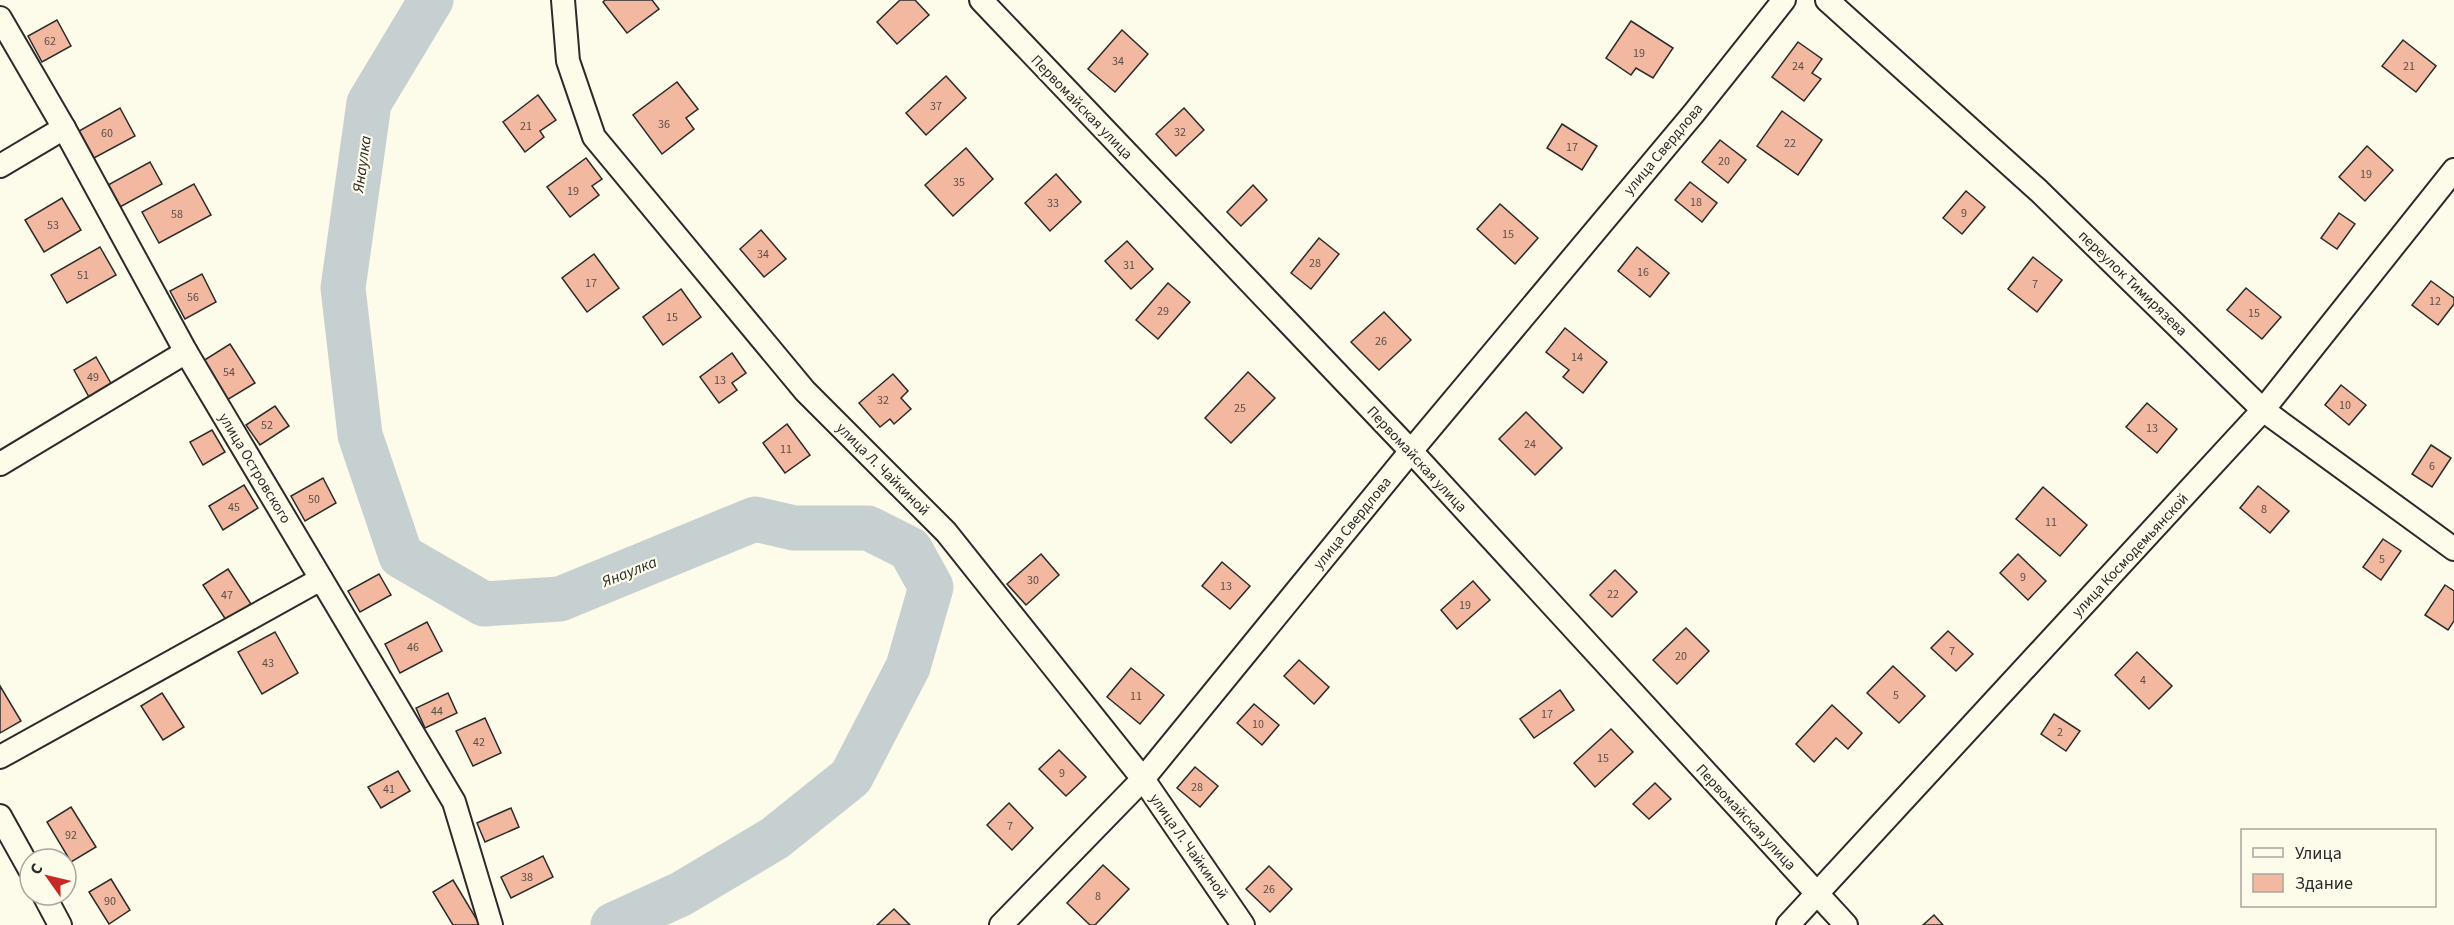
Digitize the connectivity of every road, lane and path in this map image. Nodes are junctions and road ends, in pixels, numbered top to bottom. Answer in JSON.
{"nodes":[{"id":1,"x":562,"y":0,"type":"edge"},
{"id":2,"x":981,"y":0,"type":"edge"},
{"id":3,"x":1784,"y":0,"type":"edge"},
{"id":4,"x":1827,"y":0,"type":"edge"},
{"id":5,"x":0,"y":18,"type":"edge"},
{"id":6,"x":64,"y":128,"type":"junction"},
{"id":7,"x":0,"y":166,"type":"edge"},
{"id":8,"x":2454,"y":170,"type":"edge"},
{"id":9,"x":186,"y":352,"type":"junction"},
{"id":10,"x":2264,"y":410,"type":"junction"},
{"id":11,"x":1411,"y":451,"type":"junction"},
{"id":12,"x":0,"y":464,"type":"edge"},
{"id":13,"x":2454,"y":549,"type":"edge"},
{"id":14,"x":321,"y":579,"type":"junction"},
{"id":15,"x":0,"y":757,"type":"edge"},
{"id":16,"x":1143,"y":778,"type":"junction"},
{"id":17,"x":0,"y":816,"type":"edge"},
{"id":18,"x":18,"y":848,"type":"edge"},
{"id":19,"x":1817,"y":895,"type":"junction"},
{"id":20,"x":50,"y":907,"type":"edge"},
{"id":21,"x":60,"y":925,"type":"edge"},
{"id":22,"x":491,"y":925,"type":"edge"},
{"id":23,"x":1001,"y":925,"type":"edge"},
{"id":24,"x":1243,"y":925,"type":"edge"},
{"id":25,"x":1788,"y":925,"type":"edge"},
{"id":26,"x":1846,"y":925,"type":"edge"}],
"edges":[{"from":1,"to":16,"type":"street","name":"улица Л. Чайкиной"},
{"from":2,"to":11,"type":"street","name":"Первомайская улица"},
{"from":3,"to":11,"type":"street","name":"улица Свердлова"},
{"from":4,"to":10,"type":"street","name":"переулок Тимирязева"},
{"from":5,"to":6,"type":"street","name":"улица Островского"},
{"from":6,"to":7,"type":"street"},
{"from":6,"to":9,"type":"street","name":"улица Островского"},
{"from":8,"to":10,"type":"street","name":"улица Космодемьянской"},
{"from":9,"to":12,"type":"street"},
{"from":9,"to":14,"type":"street","name":"улица Островского"},
{"from":10,"to":13,"type":"street","name":"переулок Тимирязева"},
{"from":10,"to":19,"type":"street","name":"улица Космодемьянской"},
{"from":11,"to":16,"type":"street","name":"улица Свердлова"},
{"from":11,"to":19,"type":"street","name":"Первомайская улица"},
{"from":14,"to":15,"type":"street"},
{"from":14,"to":22,"type":"street","name":"улица Островского"},
{"from":16,"to":23,"type":"street","name":"улица Свердлова"},
{"from":16,"to":24,"type":"street","name":"улица Л. Чайкиной"},
{"from":17,"to":18,"type":"street"},
{"from":19,"to":25,"type":"street","name":"улица Космодемьянской"},
{"from":19,"to":26,"type":"street","name":"Первомайская улица"},
{"from":20,"to":21,"type":"street"}]}
